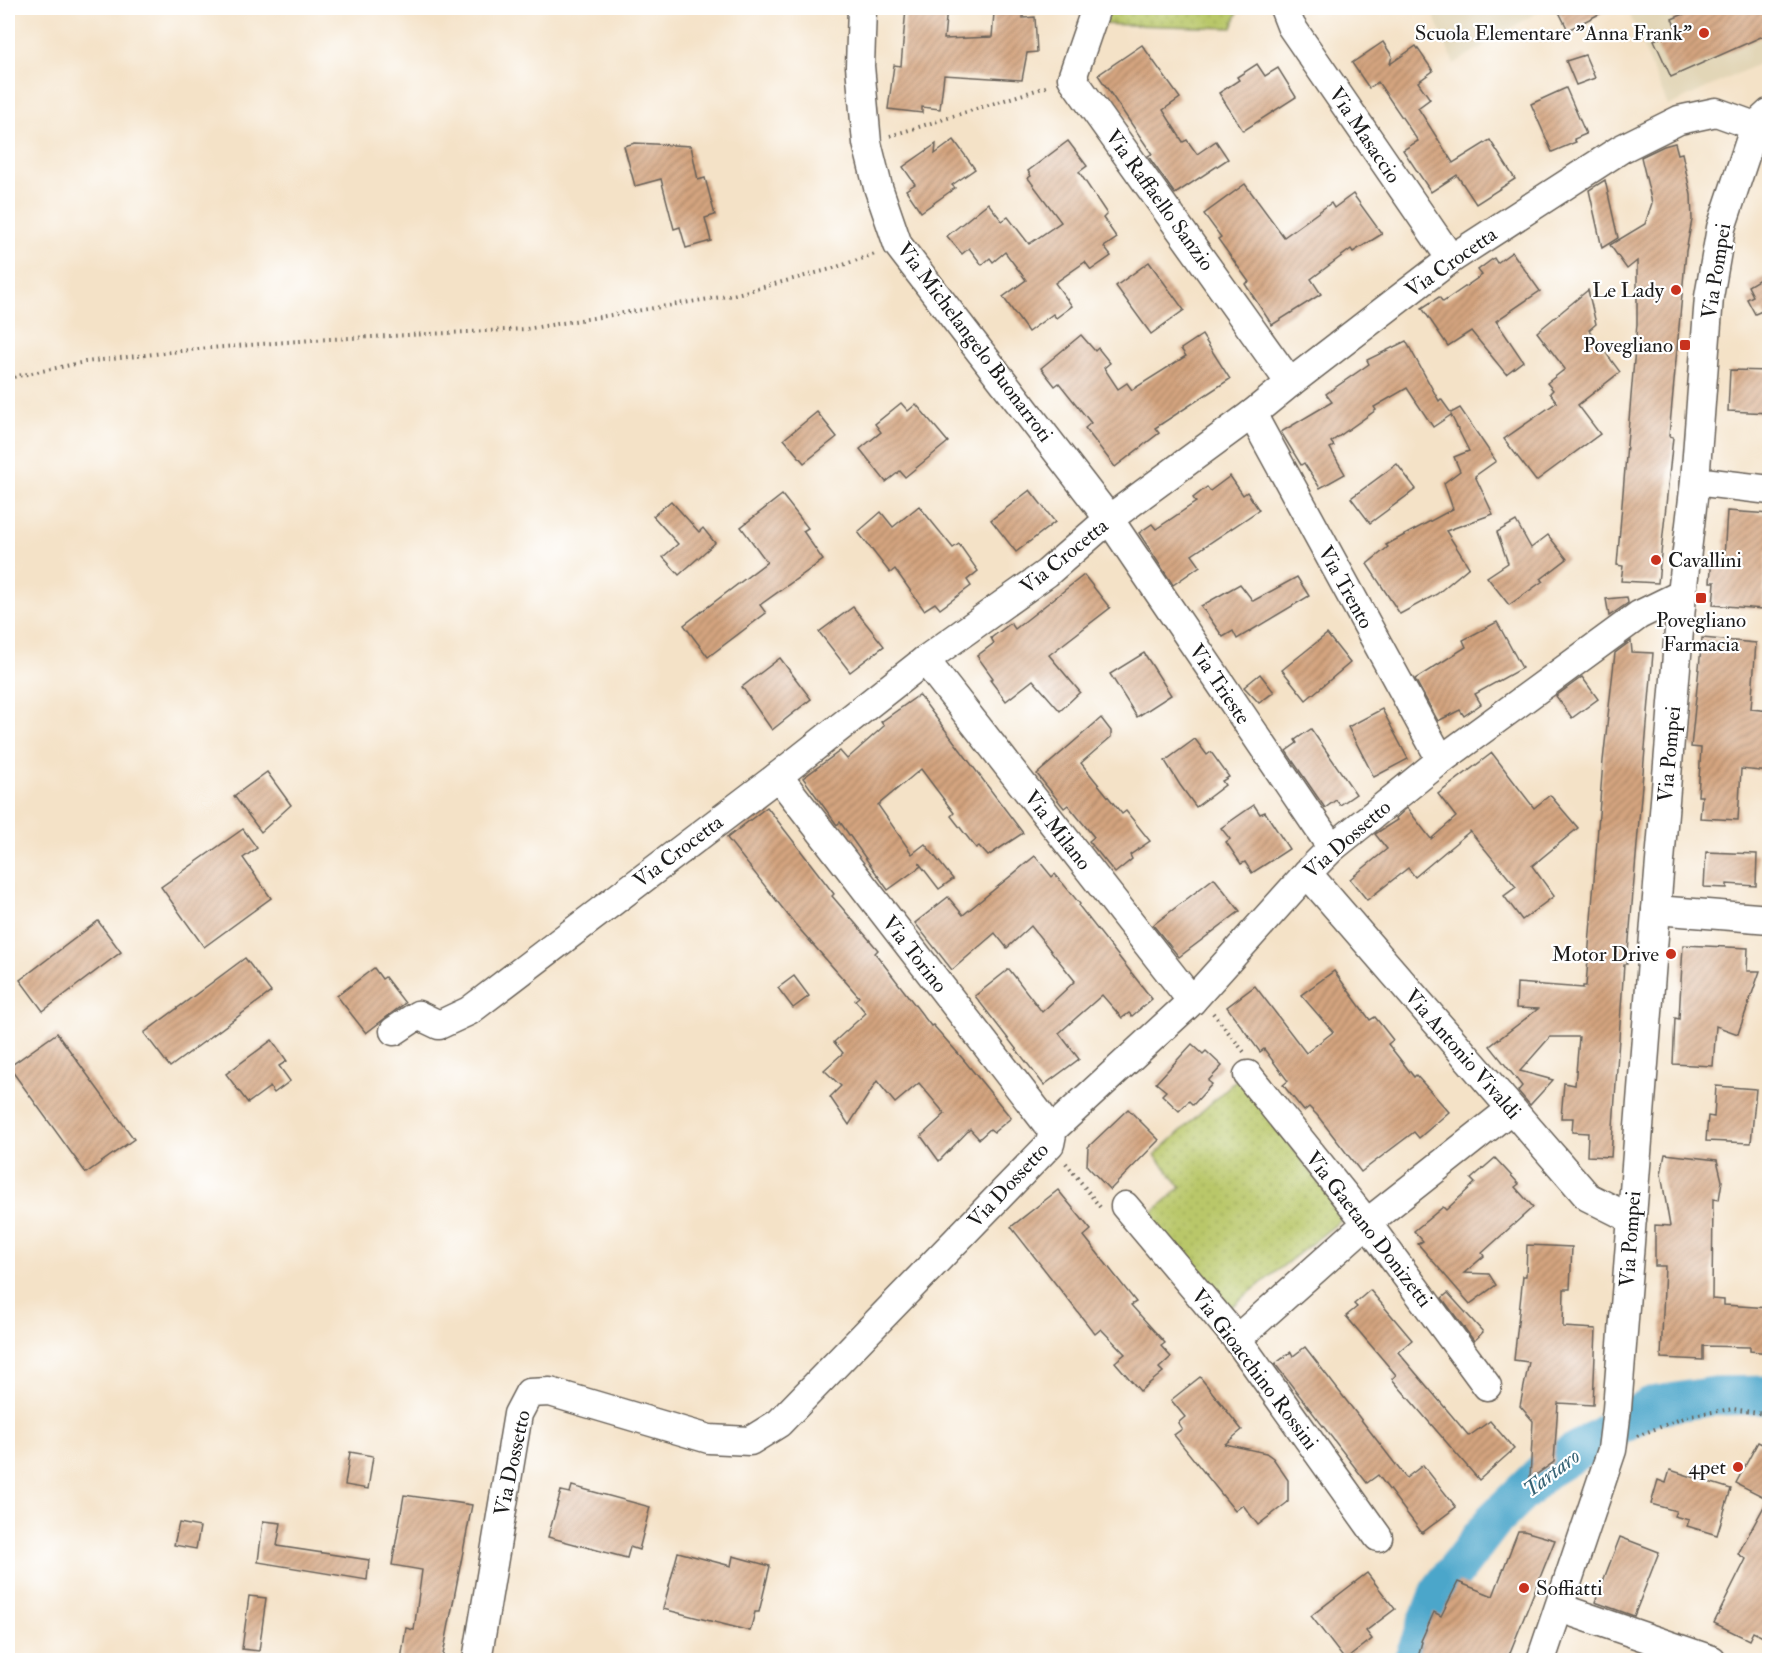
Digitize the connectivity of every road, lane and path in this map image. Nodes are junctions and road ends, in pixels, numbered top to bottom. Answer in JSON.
{"nodes":[{"id":1,"x":862,"y":8,"type":"edge"},
{"id":2,"x":1096,"y":8,"type":"edge"},
{"id":3,"x":1284,"y":8,"type":"edge"},
{"id":4,"x":1072,"y":78,"type":"junction"},
{"id":5,"x":1762,"y":119,"type":"edge"},
{"id":6,"x":867,"y":143,"type":"junction"},
{"id":7,"x":898,"y":245,"type":"junction"},
{"id":8,"x":1451,"y":260,"type":"junction"},
{"id":9,"x":8,"y":378,"type":"edge"},
{"id":10,"x":1290,"y":382,"type":"junction"},
{"id":11,"x":1252,"y":414,"type":"junction"},
{"id":12,"x":1695,"y":482,"type":"junction"},
{"id":13,"x":1770,"y":489,"type":"edge"},
{"id":14,"x":1109,"y":519,"type":"junction"},
{"id":15,"x":1682,"y":594,"type":"junction"},
{"id":16,"x":925,"y":660,"type":"junction"},
{"id":17,"x":1442,"y":760,"type":"junction"},
{"id":18,"x":778,"y":776,"type":"junction"},
{"id":19,"x":1332,"y":848,"type":"junction"},
{"id":20,"x":1307,"y":873,"type":"junction"},
{"id":21,"x":1656,"y":910,"type":"junction"},
{"id":22,"x":1770,"y":919,"type":"edge"},
{"id":23,"x":1195,"y":997,"type":"junction"},
{"id":24,"x":394,"y":1031,"type":"dead end"},
{"id":25,"x":1248,"y":1075,"type":"joint"},
{"id":26,"x":1510,"y":1110,"type":"junction"},
{"id":27,"x":1052,"y":1137,"type":"junction"},
{"id":28,"x":1125,"y":1206,"type":"joint"},
{"id":29,"x":1632,"y":1219,"type":"junction"},
{"id":30,"x":1367,"y":1223,"type":"junction"},
{"id":31,"x":1237,"y":1339,"type":"junction"},
{"id":32,"x":1487,"y":1386,"type":"dead end"},
{"id":33,"x":1770,"y":1415,"type":"edge"},
{"id":34,"x":1612,"y":1450,"type":"junction"},
{"id":35,"x":1378,"y":1538,"type":"dead end"},
{"id":36,"x":1560,"y":1608,"type":"junction"},
{"id":37,"x":477,"y":1660,"type":"edge"},
{"id":38,"x":1541,"y":1660,"type":"edge"},
{"id":39,"x":1712,"y":1660,"type":"edge"}],
"edges":[{"from":1,"to":6,"type":"street","name":"Via Michelangelo Buonarroti"},
{"from":2,"to":4,"type":"street"},
{"from":3,"to":8,"type":"street","name":"Via Masaccio"},
{"from":4,"to":6,"type":"path"},
{"from":4,"to":10,"type":"street","name":"Via Raffaello Sanzio"},
{"from":5,"to":8,"type":"street","name":"Via Crocetta"},
{"from":5,"to":12,"type":"street","name":"Via Pompei"},
{"from":6,"to":7,"type":"street","name":"Via Michelangelo Buonarroti"},
{"from":7,"to":9,"type":"path"},
{"from":7,"to":14,"type":"street","name":"Via Michelangelo Buonarroti"},
{"from":8,"to":10,"type":"street","name":"Via Crocetta"},
{"from":10,"to":11,"type":"street","name":"Via Crocetta"},
{"from":11,"to":14,"type":"street","name":"Via Crocetta"},
{"from":11,"to":17,"type":"street","name":"Via Trento"},
{"from":12,"to":13,"type":"street"},
{"from":12,"to":15,"type":"street","name":"Via Pompei"},
{"from":14,"to":16,"type":"street","name":"Via Crocetta"},
{"from":14,"to":19,"type":"street","name":"Via Trieste"},
{"from":15,"to":17,"type":"street","name":"Via Dossetto"},
{"from":15,"to":21,"type":"street","name":"Via Pompei"},
{"from":16,"to":18,"type":"street","name":"Via Crocetta"},
{"from":16,"to":23,"type":"street","name":"Via Milano"},
{"from":17,"to":19,"type":"street","name":"Via Dossetto"},
{"from":18,"to":24,"type":"street","name":"Via Crocetta"},
{"from":18,"to":27,"type":"street","name":"Via Torino"},
{"from":19,"to":20,"type":"street","name":"Via Dossetto"},
{"from":20,"to":23,"type":"street","name":"Via Dossetto"},
{"from":20,"to":26,"type":"street","name":"Via Antonio Vivaldi"},
{"from":21,"to":22,"type":"street"},
{"from":21,"to":29,"type":"street","name":"Via Pompei"},
{"from":23,"to":25,"type":"path"},
{"from":23,"to":27,"type":"street","name":"Via Dossetto"},
{"from":25,"to":30,"type":"street","name":"Via Gaetano Donizetti"},
{"from":26,"to":29,"type":"street","name":"Via Antonio Vivaldi"},
{"from":26,"to":30,"type":"street"},
{"from":27,"to":28,"type":"path"},
{"from":27,"to":37,"type":"street","name":"Via Dossetto"},
{"from":28,"to":31,"type":"street","name":"Via Gioacchino Rossini"},
{"from":29,"to":34,"type":"street","name":"Via Pompei"},
{"from":30,"to":31,"type":"street"},
{"from":30,"to":32,"type":"street","name":"Via Gaetano Donizetti"},
{"from":31,"to":35,"type":"street","name":"Via Gioacchino Rossini"},
{"from":33,"to":34,"type":"path"},
{"from":34,"to":36,"type":"street","name":"Via Pompei"},
{"from":36,"to":38,"type":"street","name":"Via Pompei"},
{"from":36,"to":39,"type":"street"}]}
